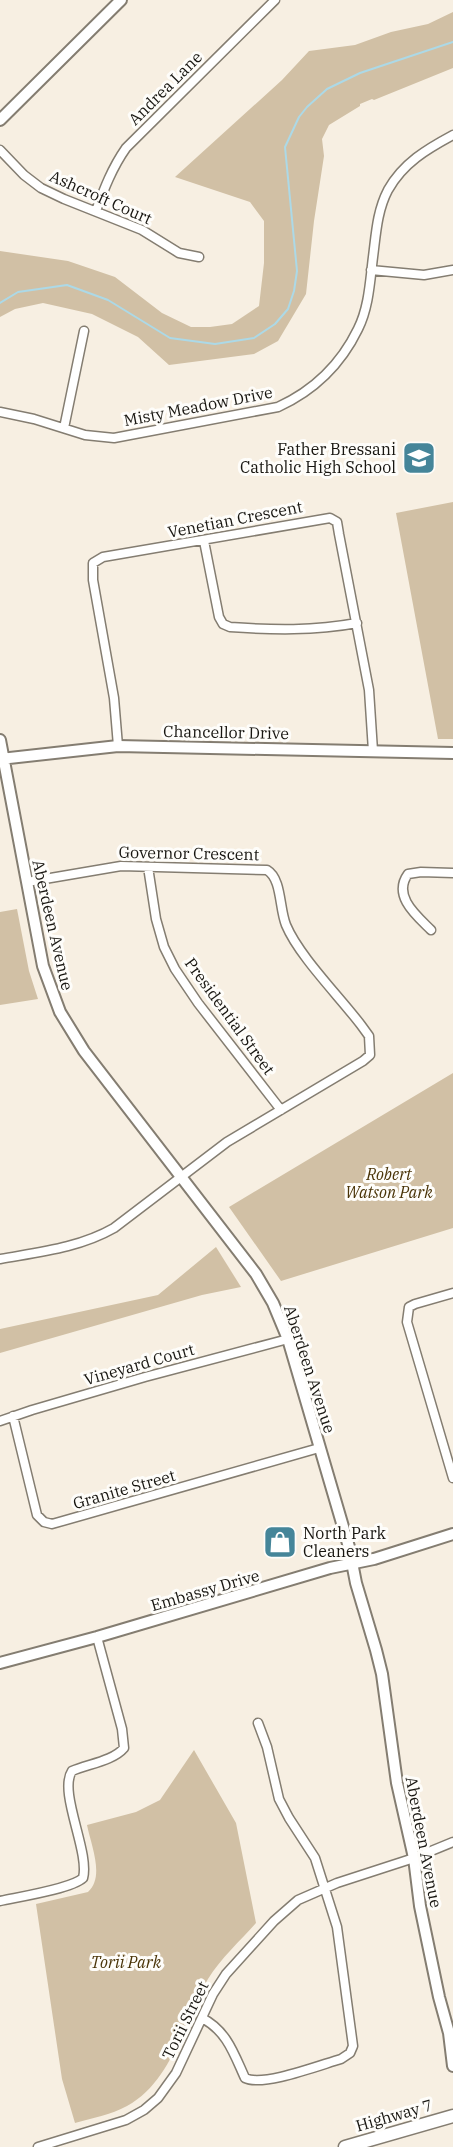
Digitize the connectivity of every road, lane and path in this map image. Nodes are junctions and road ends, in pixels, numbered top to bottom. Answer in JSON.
{"nodes":[{"id":1,"x":121,"y":0,"type":"edge"},
{"id":2,"x":275,"y":0,"type":"edge"},
{"id":3,"x":0,"y":120,"type":"edge"},
{"id":4,"x":453,"y":135,"type":"edge"},
{"id":5,"x":0,"y":150,"type":"edge"},
{"id":6,"x":96,"y":212,"type":"junction"},
{"id":7,"x":199,"y":257,"type":"dead end"},
{"id":8,"x":371,"y":270,"type":"junction"},
{"id":9,"x":453,"y":270,"type":"edge"},
{"id":10,"x":84,"y":331,"type":"dead end"},
{"id":11,"x":0,"y":412,"type":"edge"},
{"id":12,"x":64,"y":428,"type":"junction"},
{"id":13,"x":204,"y":541,"type":"junction"},
{"id":14,"x":357,"y":623,"type":"junction"},
{"id":15,"x":0,"y":740,"type":"edge"},
{"id":16,"x":118,"y":746,"type":"junction"},
{"id":17,"x":373,"y":751,"type":"junction"},
{"id":18,"x":453,"y":753,"type":"edge"},
{"id":19,"x":2,"y":759,"type":"edge"},
{"id":20,"x":148,"y":867,"type":"junction"},
{"id":21,"x":453,"y":873,"type":"edge"},
{"id":22,"x":27,"y":882,"type":"junction"},
{"id":23,"x":431,"y":930,"type":"dead end"},
{"id":24,"x":281,"y":1110,"type":"junction"},
{"id":25,"x":180,"y":1176,"type":"junction"},
{"id":26,"x":0,"y":1258,"type":"edge"},
{"id":27,"x":453,"y":1293,"type":"edge"},
{"id":28,"x":288,"y":1339,"type":"junction"},
{"id":29,"x":13,"y":1416,"type":"junction"},
{"id":30,"x":0,"y":1421,"type":"edge"},
{"id":31,"x":319,"y":1448,"type":"junction"},
{"id":32,"x":453,"y":1478,"type":"edge"},
{"id":33,"x":453,"y":1534,"type":"edge"},
{"id":34,"x":352,"y":1563,"type":"junction"},
{"id":35,"x":97,"y":1637,"type":"junction"},
{"id":36,"x":0,"y":1663,"type":"edge"},
{"id":37,"x":258,"y":1724,"type":"dead end"},
{"id":38,"x":453,"y":1842,"type":"edge"},
{"id":39,"x":414,"y":1858,"type":"junction"},
{"id":40,"x":325,"y":1888,"type":"junction"},
{"id":41,"x":0,"y":1901,"type":"edge"},
{"id":42,"x":202,"y":2018,"type":"junction"},
{"id":43,"x":451,"y":2037,"type":"edge"},
{"id":44,"x":453,"y":2066,"type":"edge"},
{"id":45,"x":453,"y":2116,"type":"edge"},
{"id":46,"x":38,"y":2147,"type":"edge"},
{"id":47,"x":345,"y":2147,"type":"edge"}],
"edges":[{"from":1,"to":3,"type":"street"},
{"from":2,"to":6,"type":"street","name":"Andrea Lane"},
{"from":4,"to":8,"type":"street","name":"Misty Meadow Drive"},
{"from":5,"to":6,"type":"street","name":"Ashcroft Court"},
{"from":6,"to":7,"type":"street","name":"Ashcroft Court"},
{"from":8,"to":9,"type":"street"},
{"from":8,"to":12,"type":"street","name":"Misty Meadow Drive"},
{"from":10,"to":12,"type":"street"},
{"from":11,"to":12,"type":"street","name":"Misty Meadow Drive"},
{"from":13,"to":14,"type":"street"},
{"from":13,"to":14,"type":"street","name":"Venetian Crescent"},
{"from":13,"to":16,"type":"street","name":"Venetian Crescent"},
{"from":14,"to":17,"type":"street","name":"Venetian Crescent"},
{"from":15,"to":19,"type":"street","name":"Aberdeen Avenue"},
{"from":16,"to":17,"type":"street","name":"Chancellor Drive"},
{"from":16,"to":19,"type":"street","name":"Chancellor Drive"},
{"from":17,"to":18,"type":"street","name":"Chancellor Drive"},
{"from":19,"to":22,"type":"street","name":"Aberdeen Avenue"},
{"from":20,"to":22,"type":"street","name":"Governor Crescent"},
{"from":20,"to":24,"type":"street","name":"Presidential Street"},
{"from":20,"to":24,"type":"street","name":"Governor Crescent"},
{"from":21,"to":23,"type":"street"},
{"from":22,"to":25,"type":"street","name":"Aberdeen Avenue"},
{"from":24,"to":25,"type":"street","name":"Governor Crescent"},
{"from":25,"to":26,"type":"street","name":"Governor Crescent"},
{"from":25,"to":28,"type":"street","name":"Aberdeen Avenue"},
{"from":27,"to":32,"type":"street"},
{"from":28,"to":29,"type":"street","name":"Vineyard Court"},
{"from":28,"to":31,"type":"street","name":"Aberdeen Avenue"},
{"from":29,"to":30,"type":"street","name":"Vineyard Court"},
{"from":29,"to":31,"type":"street","name":"Granite Street"},
{"from":31,"to":34,"type":"street","name":"Aberdeen Avenue"},
{"from":33,"to":34,"type":"street","name":"Embassy Drive"},
{"from":34,"to":35,"type":"street","name":"Embassy Drive"},
{"from":34,"to":39,"type":"street","name":"Aberdeen Avenue"},
{"from":35,"to":36,"type":"street","name":"Embassy Drive"},
{"from":35,"to":41,"type":"street"},
{"from":37,"to":40,"type":"street"},
{"from":38,"to":39,"type":"street","name":"Torii Street"},
{"from":39,"to":40,"type":"street","name":"Torii Street"},
{"from":39,"to":43,"type":"street","name":"Aberdeen Avenue"},
{"from":40,"to":42,"type":"street","name":"Torii Street"},
{"from":40,"to":42,"type":"street"},
{"from":42,"to":46,"type":"street","name":"Torii Street"},
{"from":43,"to":44,"type":"street","name":"Aberdeen Avenue"},
{"from":45,"to":47,"type":"main road","name":"Highway 7"}]}
